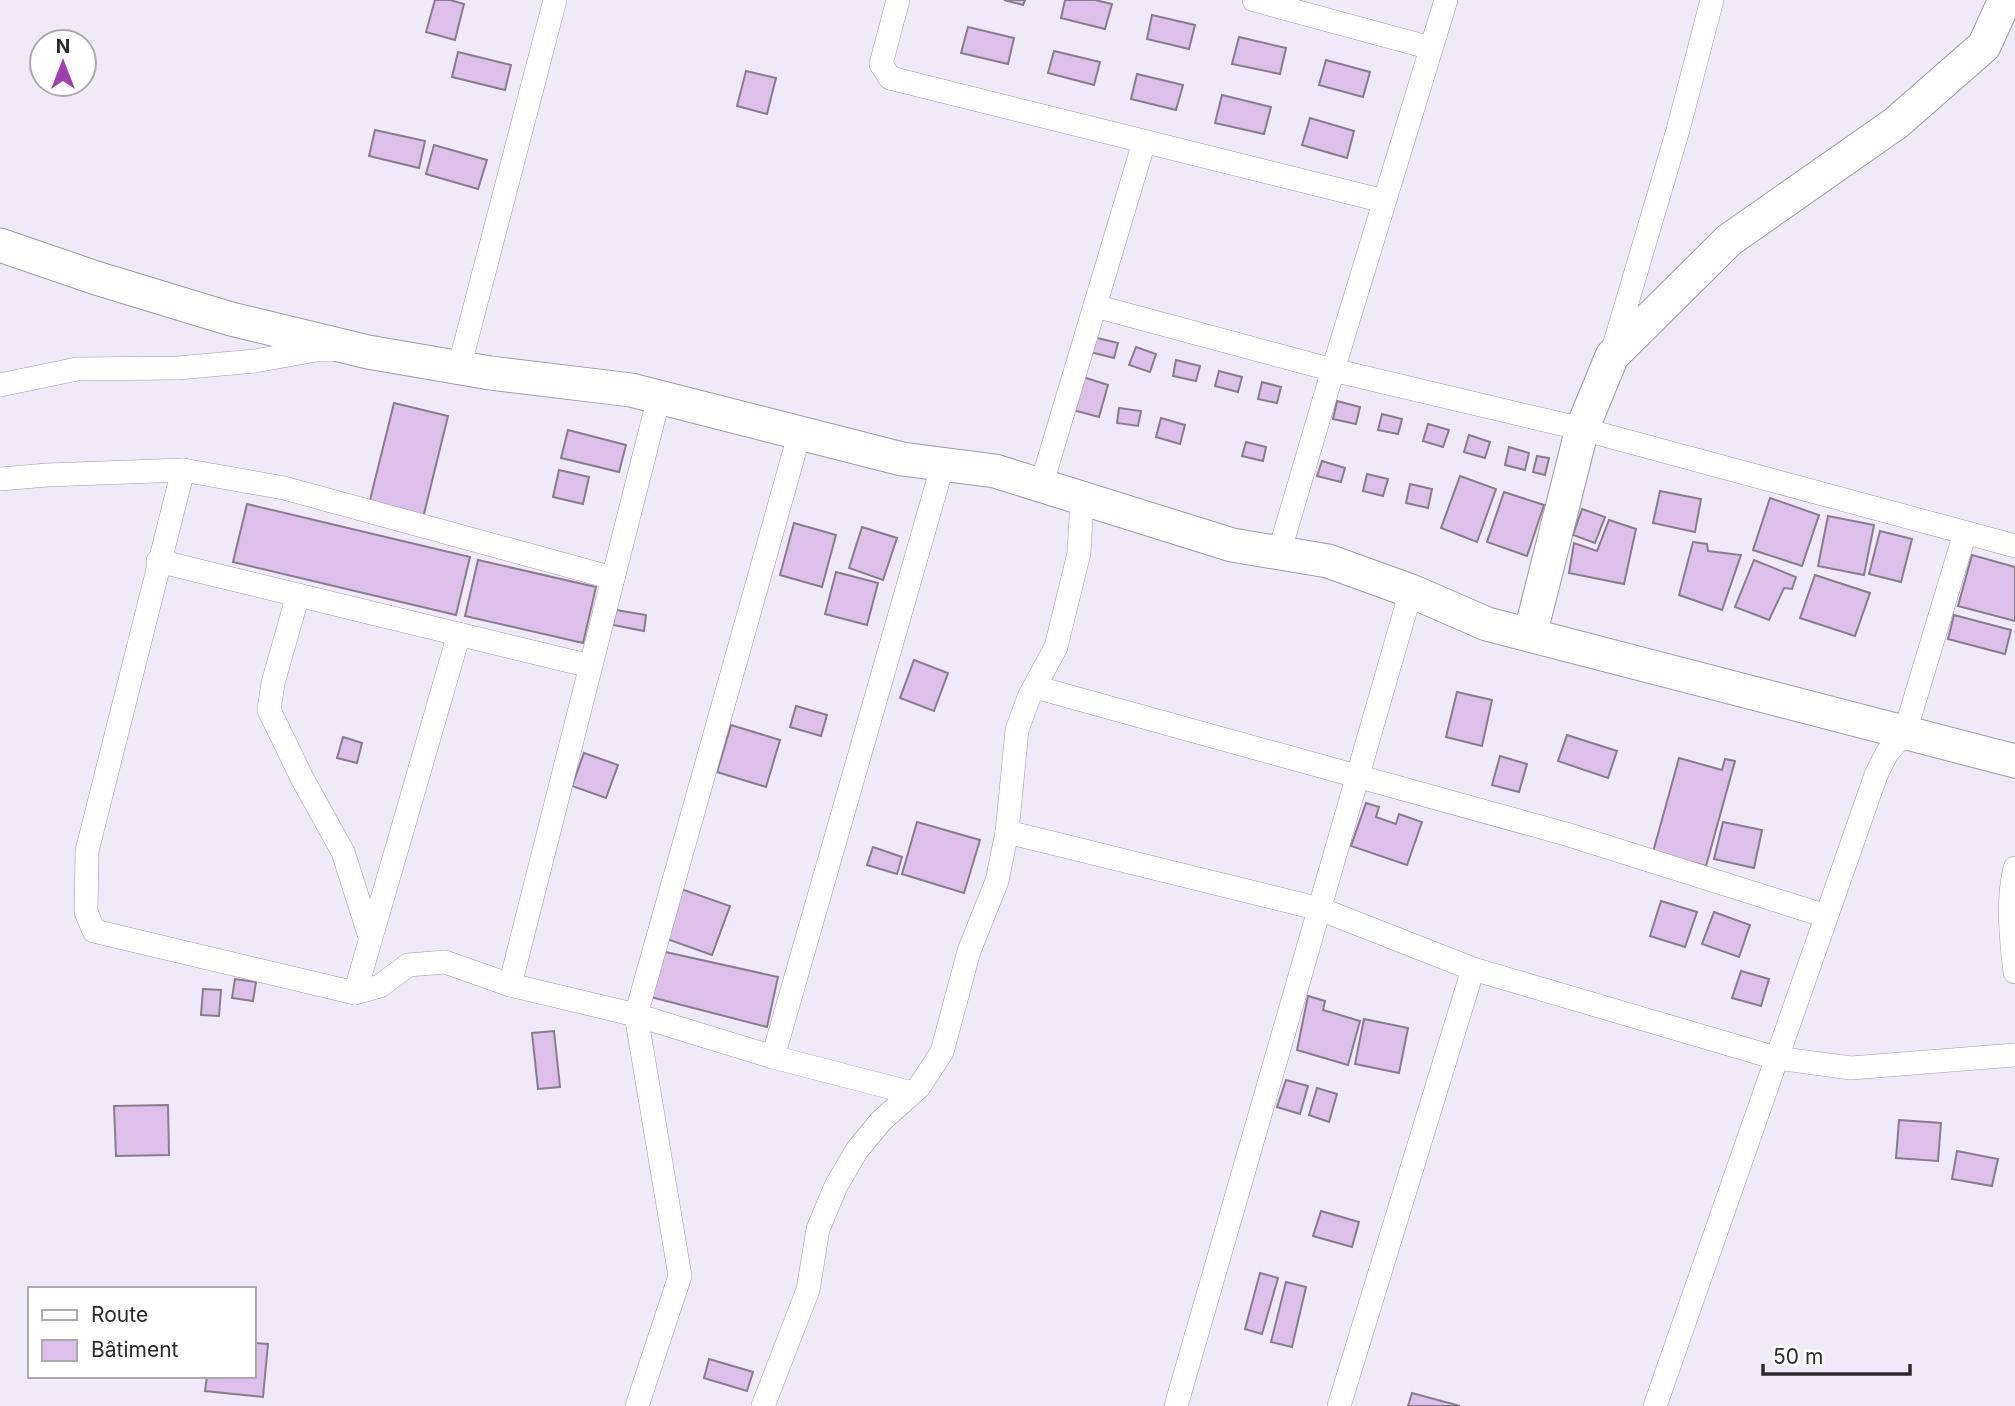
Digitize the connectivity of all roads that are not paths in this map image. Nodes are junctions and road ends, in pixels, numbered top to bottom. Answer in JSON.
{"nodes":[{"id":1,"x":555,"y":0,"type":"edge"},
{"id":2,"x":898,"y":0,"type":"edge"},
{"id":3,"x":1254,"y":0,"type":"edge"},
{"id":4,"x":1446,"y":0,"type":"edge"},
{"id":5,"x":1712,"y":0,"type":"edge"},
{"id":6,"x":2005,"y":0,"type":"edge"},
{"id":7,"x":1432,"y":48,"type":"junction"},
{"id":8,"x":1144,"y":142,"type":"junction"},
{"id":9,"x":1384,"y":201,"type":"junction"},
{"id":10,"x":0,"y":245,"type":"edge"},
{"id":11,"x":1094,"y":306,"type":"junction"},
{"id":12,"x":368,"y":352,"type":"junction"},
{"id":13,"x":1612,"y":356,"type":"junction"},
{"id":14,"x":459,"y":368,"type":"junction"},
{"id":15,"x":1333,"y":370,"type":"junction"},
{"id":16,"x":0,"y":385,"type":"edge"},
{"id":17,"x":659,"y":397,"type":"junction"},
{"id":18,"x":1583,"y":429,"type":"junction"},
{"id":19,"x":800,"y":432,"type":"junction"},
{"id":20,"x":943,"y":464,"type":"junction"},
{"id":21,"x":183,"y":470,"type":"junction"},
{"id":22,"x":0,"y":479,"type":"edge"},
{"id":23,"x":1041,"y":486,"type":"junction"},
{"id":24,"x":1082,"y":499,"type":"junction"},
{"id":25,"x":1965,"y":533,"type":"junction"},
{"id":26,"x":2015,"y":546,"type":"edge"},
{"id":27,"x":1279,"y":553,"type":"junction"},
{"id":28,"x":158,"y":561,"type":"junction"},
{"id":29,"x":613,"y":578,"type":"junction"},
{"id":30,"x":1411,"y":591,"type":"junction"},
{"id":31,"x":298,"y":595,"type":"junction"},
{"id":32,"x":459,"y":634,"type":"junction"},
{"id":33,"x":1530,"y":635,"type":"junction"},
{"id":34,"x":590,"y":666,"type":"junction"},
{"id":35,"x":1035,"y":687,"type":"junction"},
{"id":36,"x":1905,"y":732,"type":"junction"},
{"id":37,"x":2015,"y":761,"type":"edge"},
{"id":38,"x":1358,"y":777,"type":"junction"},
{"id":39,"x":1007,"y":832,"type":"junction"},
{"id":40,"x":2015,"y":868,"type":"edge"},
{"id":41,"x":1320,"y":909,"type":"junction"},
{"id":42,"x":1826,"y":916,"type":"junction"},
{"id":43,"x":370,"y":937,"type":"junction"},
{"id":44,"x":1474,"y":969,"type":"junction"},
{"id":45,"x":2015,"y":972,"type":"edge"},
{"id":46,"x":510,"y":985,"type":"junction"},
{"id":47,"x":355,"y":993,"type":"junction"},
{"id":48,"x":636,"y":1015,"type":"junction"},
{"id":49,"x":2015,"y":1055,"type":"edge"},
{"id":50,"x":773,"y":1057,"type":"junction"},
{"id":51,"x":1776,"y":1058,"type":"junction"},
{"id":52,"x":912,"y":1093,"type":"junction"},
{"id":53,"x":637,"y":1406,"type":"edge"},
{"id":54,"x":763,"y":1406,"type":"edge"},
{"id":55,"x":1176,"y":1406,"type":"edge"},
{"id":56,"x":1339,"y":1406,"type":"edge"},
{"id":57,"x":1655,"y":1406,"type":"edge"}],
"edges":[{"from":1,"to":14,"type":"street"},
{"from":2,"to":8,"type":"street"},
{"from":3,"to":7,"type":"street"},
{"from":4,"to":7,"type":"street"},
{"from":5,"to":13,"type":"street"},
{"from":6,"to":13,"type":"main road"},
{"from":7,"to":9,"type":"street"},
{"from":8,"to":9,"type":"street"},
{"from":8,"to":11,"type":"street"},
{"from":9,"to":15,"type":"street"},
{"from":10,"to":12,"type":"main road"},
{"from":11,"to":15,"type":"street"},
{"from":11,"to":23,"type":"street"},
{"from":12,"to":14,"type":"main road"},
{"from":12,"to":16,"type":"street"},
{"from":13,"to":18,"type":"main road"},
{"from":14,"to":17,"type":"main road"},
{"from":15,"to":18,"type":"street"},
{"from":15,"to":27,"type":"street"},
{"from":17,"to":19,"type":"main road"},
{"from":17,"to":29,"type":"street"},
{"from":18,"to":25,"type":"street"},
{"from":18,"to":33,"type":"main road"},
{"from":19,"to":20,"type":"main road"},
{"from":19,"to":48,"type":"street"},
{"from":20,"to":23,"type":"main road"},
{"from":20,"to":50,"type":"street"},
{"from":21,"to":22,"type":"street"},
{"from":21,"to":28,"type":"street"},
{"from":21,"to":29,"type":"street"},
{"from":23,"to":24,"type":"main road"},
{"from":24,"to":27,"type":"main road"},
{"from":24,"to":35,"type":"street"},
{"from":25,"to":26,"type":"street"},
{"from":25,"to":36,"type":"street"},
{"from":27,"to":30,"type":"main road"},
{"from":28,"to":31,"type":"street"},
{"from":28,"to":47,"type":"street"},
{"from":29,"to":34,"type":"street"},
{"from":30,"to":33,"type":"main road"},
{"from":30,"to":38,"type":"street"},
{"from":31,"to":32,"type":"street"},
{"from":31,"to":43,"type":"street"},
{"from":32,"to":34,"type":"street"},
{"from":32,"to":43,"type":"street"},
{"from":33,"to":36,"type":"main road"},
{"from":34,"to":46,"type":"street"},
{"from":35,"to":38,"type":"street"},
{"from":35,"to":39,"type":"street"},
{"from":36,"to":37,"type":"main road"},
{"from":36,"to":42,"type":"street"},
{"from":38,"to":41,"type":"street"},
{"from":38,"to":42,"type":"street"},
{"from":39,"to":41,"type":"street"},
{"from":39,"to":52,"type":"street"},
{"from":40,"to":45,"type":"street"},
{"from":41,"to":44,"type":"street"},
{"from":41,"to":55,"type":"street"},
{"from":42,"to":51,"type":"street"},
{"from":43,"to":47,"type":"street"},
{"from":44,"to":51,"type":"street"},
{"from":44,"to":56,"type":"street"},
{"from":46,"to":47,"type":"street"},
{"from":46,"to":48,"type":"street"},
{"from":48,"to":50,"type":"street"},
{"from":48,"to":53,"type":"street"},
{"from":49,"to":51,"type":"street"},
{"from":50,"to":52,"type":"street"},
{"from":51,"to":57,"type":"street"},
{"from":52,"to":54,"type":"street"}]}
